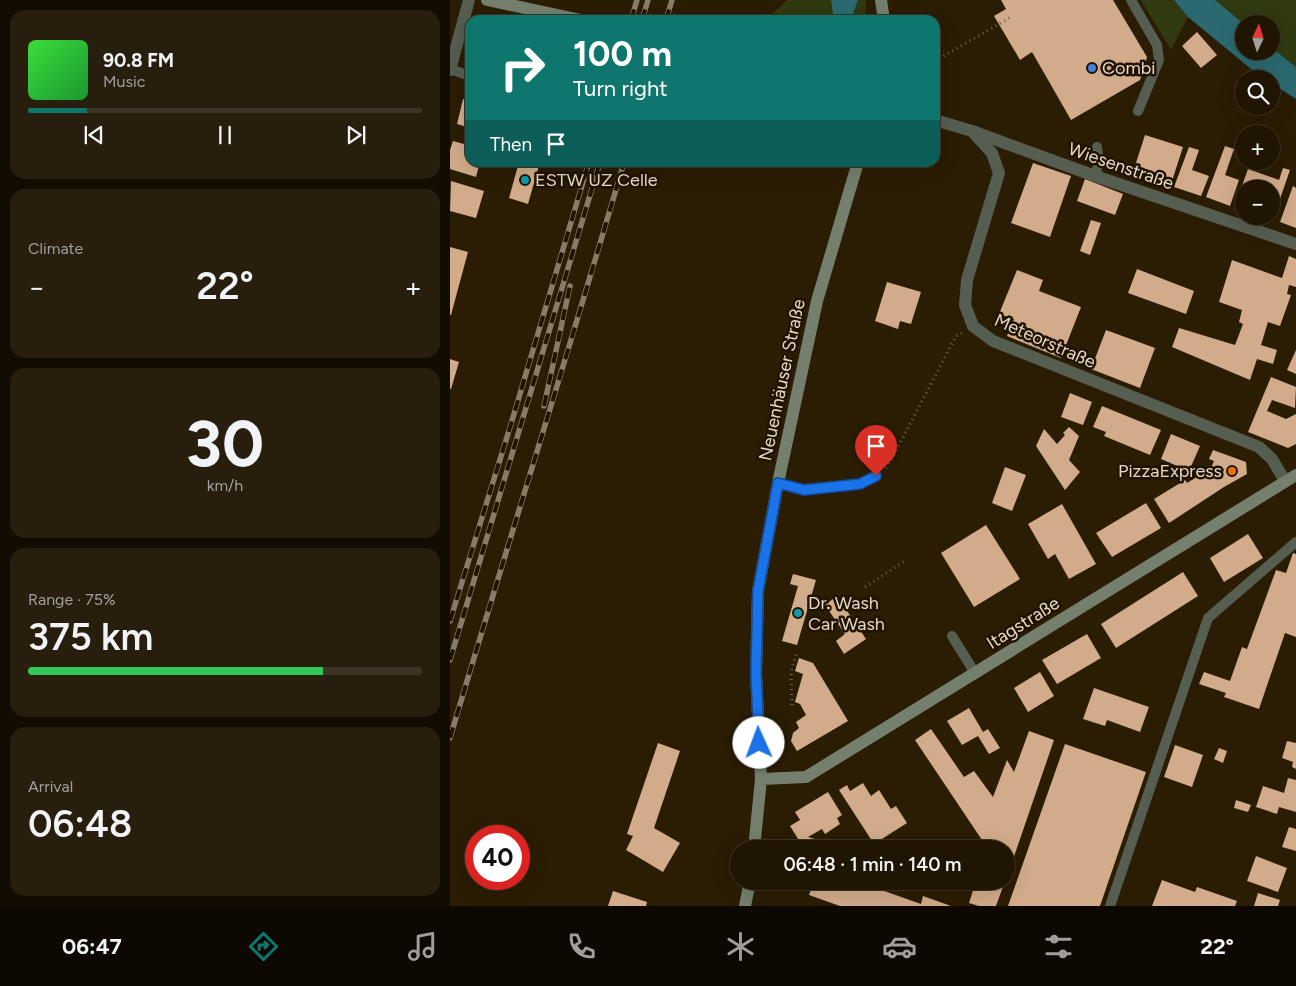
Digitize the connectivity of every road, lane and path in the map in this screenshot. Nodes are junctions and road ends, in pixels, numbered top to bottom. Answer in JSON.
{"nodes":[{"id":1,"x":469,"y":0,"type":"edge"},
{"id":2,"x":487,"y":0,"type":"edge"},
{"id":3,"x":881,"y":0,"type":"edge"},
{"id":4,"x":1131,"y":0,"type":"edge"},
{"id":5,"x":558,"y":15,"type":"edge"},
{"id":6,"x":883,"y":15,"type":"edge"},
{"id":7,"x":1012,"y":18,"type":"dead end"},
{"id":8,"x":940,"y":58,"type":"edge"},
{"id":9,"x":450,"y":70,"type":"edge"},
{"id":10,"x":465,"y":74,"type":"edge"},
{"id":11,"x":1138,"y":111,"type":"dead end"},
{"id":12,"x":940,"y":121,"type":"edge"},
{"id":13,"x":972,"y":131,"type":"junction"},
{"id":14,"x":1097,"y":147,"type":"dead end"},
{"id":15,"x":857,"y":167,"type":"edge"},
{"id":16,"x":1095,"y":176,"type":"junction"},
{"id":17,"x":1296,"y":244,"type":"edge"},
{"id":18,"x":973,"y":326,"type":"junction"},
{"id":19,"x":876,"y":476,"type":"joint"},
{"id":20,"x":1291,"y":478,"type":"edge"},
{"id":21,"x":778,"y":483,"type":"junction"},
{"id":22,"x":1296,"y":542,"type":"edge"},
{"id":23,"x":906,"y":560,"type":"dead end"},
{"id":24,"x":865,"y":587,"type":"dead end"},
{"id":25,"x":952,"y":636,"type":"dead end"},
{"id":26,"x":797,"y":652,"type":"dead end"},
{"id":27,"x":975,"y":673,"type":"junction"},
{"id":28,"x":792,"y":705,"type":"dead end"},
{"id":29,"x":761,"y":778,"type":"junction"},
{"id":30,"x":755,"y":840,"type":"edge"},
{"id":31,"x":748,"y":890,"type":"edge"},
{"id":32,"x":745,"y":906,"type":"edge"},
{"id":33,"x":1110,"y":906,"type":"edge"}],
"edges":[{"from":1,"to":9,"type":"street"},
{"from":2,"to":5,"type":"street"},
{"from":3,"to":6,"type":"street"},
{"from":4,"to":11,"type":"lane"},
{"from":7,"to":8,"type":"path"},
{"from":9,"to":10,"type":"lane"},
{"from":12,"to":13,"type":"street","name":"Wiesenstraße"},
{"from":13,"to":16,"type":"street","name":"Wiesenstraße"},
{"from":13,"to":18,"type":"street","name":"Meteorstraße"},
{"from":14,"to":16,"type":"lane"},
{"from":15,"to":21,"type":"street","name":"Neuenhäuser Straße"},
{"from":16,"to":17,"type":"street","name":"Wiesenstraße"},
{"from":18,"to":19,"type":"path"},
{"from":18,"to":20,"type":"street","name":"Meteorstraße"},
{"from":19,"to":21,"type":"lane"},
{"from":20,"to":27,"type":"street","name":"Itagstraße"},
{"from":21,"to":29,"type":"street","name":"Neuenhäuser Straße"},
{"from":22,"to":33,"type":"lane"},
{"from":23,"to":24,"type":"path"},
{"from":25,"to":27,"type":"lane"},
{"from":26,"to":28,"type":"path"},
{"from":27,"to":29,"type":"street","name":"Itagstraße"},
{"from":29,"to":30,"type":"street","name":"Neuenhäuser Straße"},
{"from":31,"to":32,"type":"street"}]}
